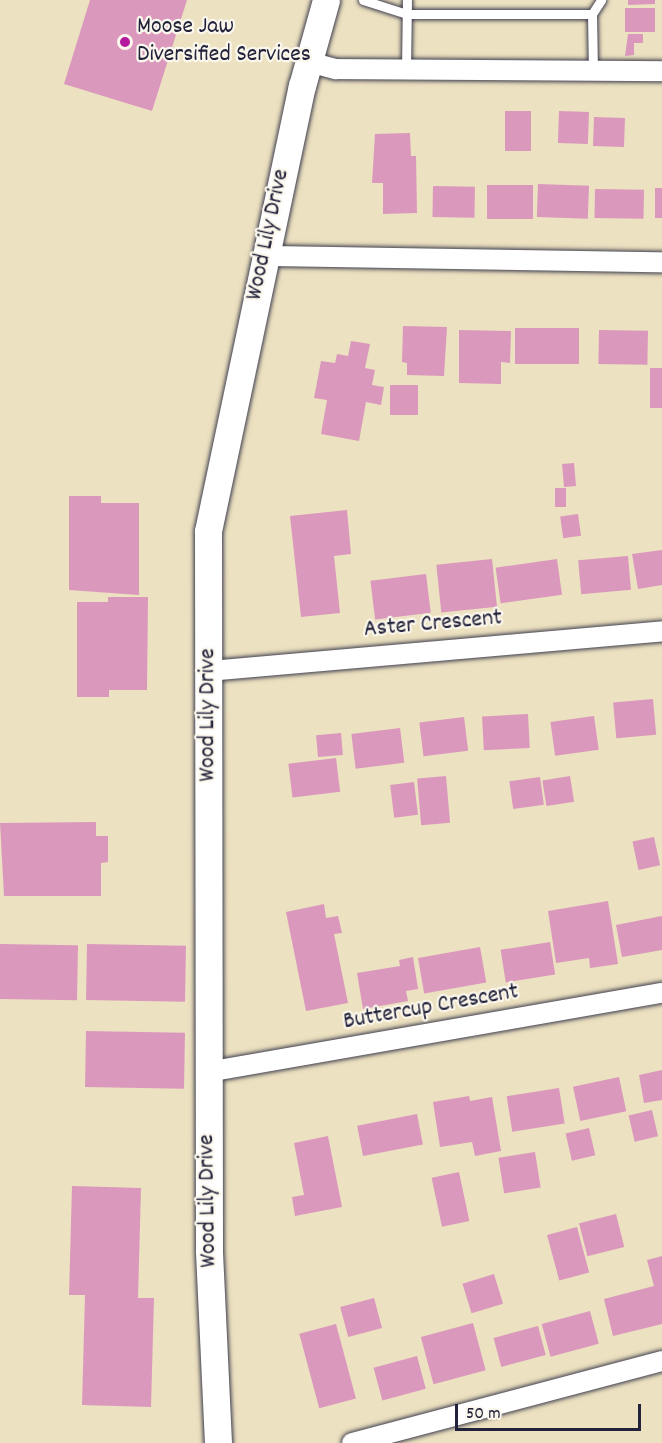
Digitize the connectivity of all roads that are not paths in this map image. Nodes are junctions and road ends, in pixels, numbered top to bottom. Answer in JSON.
{"nodes":[{"id":1,"x":326,"y":0,"type":"edge"},
{"id":2,"x":363,"y":0,"type":"edge"},
{"id":3,"x":407,"y":0,"type":"edge"},
{"id":4,"x":601,"y":0,"type":"edge"},
{"id":5,"x":407,"y":14,"type":"junction"},
{"id":6,"x":592,"y":14,"type":"junction"},
{"id":7,"x":309,"y":62,"type":"junction"},
{"id":8,"x":406,"y":70,"type":"junction"},
{"id":9,"x":593,"y":70,"type":"junction"},
{"id":10,"x":662,"y":71,"type":"edge"},
{"id":11,"x":265,"y":256,"type":"junction"},
{"id":12,"x":662,"y":262,"type":"edge"},
{"id":13,"x":662,"y":631,"type":"edge"},
{"id":14,"x":209,"y":671,"type":"junction"},
{"id":15,"x":662,"y":993,"type":"edge"},
{"id":16,"x":208,"y":1072,"type":"junction"},
{"id":17,"x":662,"y":1361,"type":"edge"},
{"id":18,"x":218,"y":1443,"type":"edge"},
{"id":19,"x":352,"y":1443,"type":"edge"}],
"edges":[{"from":1,"to":7,"type":"street","name":"Wood Lily Drive"},
{"from":2,"to":5,"type":"lane"},
{"from":3,"to":5,"type":"lane"},
{"from":4,"to":6,"type":"lane"},
{"from":5,"to":6,"type":"lane"},
{"from":5,"to":8,"type":"lane"},
{"from":6,"to":9,"type":"lane"},
{"from":7,"to":8,"type":"street"},
{"from":7,"to":11,"type":"street","name":"Wood Lily Drive"},
{"from":8,"to":9,"type":"street"},
{"from":9,"to":10,"type":"street"},
{"from":11,"to":12,"type":"street"},
{"from":11,"to":14,"type":"street","name":"Wood Lily Drive"},
{"from":13,"to":14,"type":"street","name":"Aster Crescent"},
{"from":14,"to":16,"type":"street","name":"Wood Lily Drive"},
{"from":15,"to":16,"type":"street","name":"Buttercup Crescent"},
{"from":16,"to":18,"type":"street","name":"Wood Lily Drive"},
{"from":17,"to":19,"type":"street"}]}
